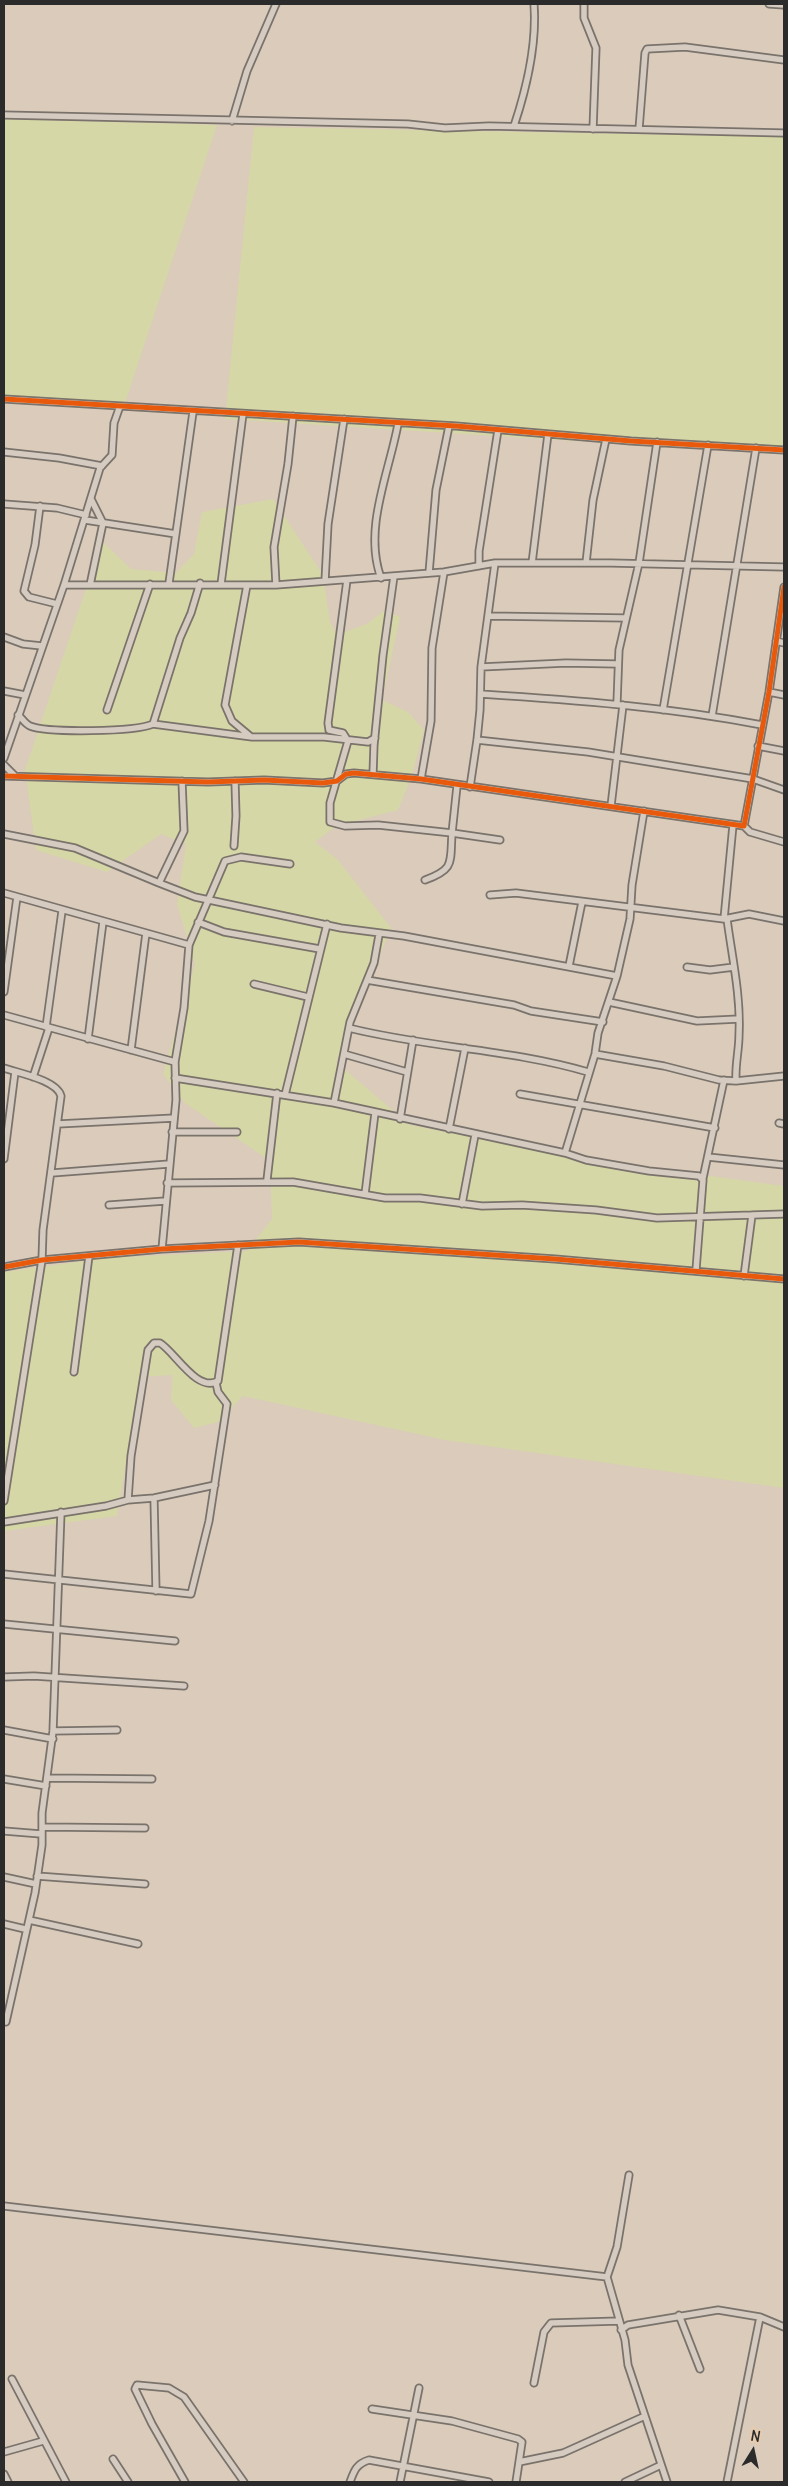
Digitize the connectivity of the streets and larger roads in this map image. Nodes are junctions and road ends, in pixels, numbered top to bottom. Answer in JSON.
{"nodes":[{"id":1,"x":276,"y":4,"type":"edge"},
{"id":2,"x":534,"y":4,"type":"edge"},
{"id":3,"x":584,"y":4,"type":"edge"},
{"id":4,"x":769,"y":4,"type":"edge"},
{"id":5,"x":784,"y":5,"type":"edge"},
{"id":6,"x":784,"y":60,"type":"edge"},
{"id":7,"x":4,"y":115,"type":"edge"},
{"id":8,"x":232,"y":121,"type":"junction"},
{"id":9,"x":514,"y":126,"type":"junction"},
{"id":10,"x":593,"y":128,"type":"junction"},
{"id":11,"x":639,"y":129,"type":"junction"},
{"id":12,"x":784,"y":134,"type":"edge"},
{"id":13,"x":4,"y":399,"type":"edge"},
{"id":14,"x":120,"y":406,"type":"junction"},
{"id":15,"x":193,"y":412,"type":"junction"},
{"id":16,"x":243,"y":414,"type":"junction"},
{"id":17,"x":293,"y":416,"type":"junction"},
{"id":18,"x":344,"y":419,"type":"junction"},
{"id":19,"x":398,"y":424,"type":"junction"},
{"id":20,"x":449,"y":426,"type":"junction"},
{"id":21,"x":498,"y":430,"type":"junction"},
{"id":22,"x":548,"y":434,"type":"junction"},
{"id":23,"x":606,"y":439,"type":"junction"},
{"id":24,"x":657,"y":442,"type":"junction"},
{"id":25,"x":708,"y":445,"type":"junction"},
{"id":26,"x":756,"y":448,"type":"junction"},
{"id":27,"x":784,"y":450,"type":"edge"},
{"id":28,"x":4,"y":452,"type":"edge"},
{"id":29,"x":102,"y":466,"type":"junction"},
{"id":30,"x":91,"y":499,"type":"junction"},
{"id":31,"x":4,"y":504,"type":"edge"},
{"id":32,"x":40,"y":506,"type":"junction"},
{"id":33,"x":86,"y":517,"type":"junction"},
{"id":34,"x":103,"y":523,"type":"junction"},
{"id":35,"x":176,"y":534,"type":"junction"},
{"id":36,"x":494,"y":563,"type":"junction"},
{"id":37,"x":639,"y":563,"type":"junction"},
{"id":38,"x":532,"y":564,"type":"junction"},
{"id":39,"x":586,"y":564,"type":"junction"},
{"id":40,"x":687,"y":564,"type":"junction"},
{"id":41,"x":479,"y":566,"type":"junction"},
{"id":42,"x":737,"y":566,"type":"junction"},
{"id":43,"x":784,"y":567,"type":"edge"},
{"id":44,"x":444,"y":572,"type":"junction"},
{"id":45,"x":429,"y":573,"type":"junction"},
{"id":46,"x":394,"y":576,"type":"junction"},
{"id":47,"x":382,"y":578,"type":"junction"},
{"id":48,"x":347,"y":580,"type":"junction"},
{"id":49,"x":325,"y":581,"type":"junction"},
{"id":50,"x":169,"y":583,"type":"junction"},
{"id":51,"x":64,"y":584,"type":"junction"},
{"id":52,"x":150,"y":584,"type":"junction"},
{"id":53,"x":200,"y":584,"type":"junction"},
{"id":54,"x":221,"y":584,"type":"junction"},
{"id":55,"x":90,"y":585,"type":"junction"},
{"id":56,"x":247,"y":585,"type":"junction"},
{"id":57,"x":276,"y":585,"type":"junction"},
{"id":58,"x":784,"y":587,"type":"edge"},
{"id":59,"x":783,"y":598,"type":"edge"},
{"id":60,"x":57,"y":604,"type":"junction"},
{"id":61,"x":488,"y":616,"type":"junction"},
{"id":62,"x":626,"y":618,"type":"junction"},
{"id":63,"x":4,"y":637,"type":"edge"},
{"id":64,"x":776,"y":641,"type":"junction"},
{"id":65,"x":784,"y":642,"type":"edge"},
{"id":66,"x":42,"y":646,"type":"junction"},
{"id":67,"x":617,"y":664,"type":"junction"},
{"id":68,"x":481,"y":667,"type":"junction"},
{"id":69,"x":4,"y":691,"type":"edge"},
{"id":70,"x":769,"y":692,"type":"junction"},
{"id":71,"x":481,"y":694,"type":"junction"},
{"id":72,"x":25,"y":695,"type":"junction"},
{"id":73,"x":784,"y":695,"type":"edge"},
{"id":74,"x":620,"y":704,"type":"junction"},
{"id":75,"x":107,"y":710,"type":"dead end"},
{"id":76,"x":663,"y":710,"type":"junction"},
{"id":77,"x":18,"y":715,"type":"junction"},
{"id":78,"x":712,"y":716,"type":"junction"},
{"id":79,"x":153,"y":724,"type":"junction"},
{"id":80,"x":762,"y":725,"type":"junction"},
{"id":81,"x":252,"y":737,"type":"junction"},
{"id":82,"x":375,"y":738,"type":"junction"},
{"id":83,"x":477,"y":740,"type":"junction"},
{"id":84,"x":348,"y":741,"type":"junction"},
{"id":85,"x":758,"y":746,"type":"junction"},
{"id":86,"x":784,"y":751,"type":"edge"},
{"id":87,"x":4,"y":758,"type":"edge"},
{"id":88,"x":617,"y":758,"type":"junction"},
{"id":89,"x":4,"y":765,"type":"edge"},
{"id":90,"x":373,"y":774,"type":"junction"},
{"id":91,"x":14,"y":775,"type":"junction"},
{"id":92,"x":4,"y":776,"type":"edge"},
{"id":93,"x":420,"y":779,"type":"junction"},
{"id":94,"x":753,"y":779,"type":"junction"},
{"id":95,"x":182,"y":781,"type":"junction"},
{"id":96,"x":235,"y":781,"type":"junction"},
{"id":97,"x":337,"y":781,"type":"junction"},
{"id":98,"x":457,"y":786,"type":"junction"},
{"id":99,"x":470,"y":787,"type":"junction"},
{"id":100,"x":784,"y":790,"type":"edge"},
{"id":101,"x":611,"y":806,"type":"junction"},
{"id":102,"x":644,"y":811,"type":"junction"},
{"id":103,"x":733,"y":825,"type":"junction"},
{"id":104,"x":744,"y":826,"type":"junction"},
{"id":105,"x":452,"y":833,"type":"junction"},
{"id":106,"x":4,"y":834,"type":"edge"},
{"id":107,"x":500,"y":840,"type":"dead end"},
{"id":108,"x":784,"y":842,"type":"edge"},
{"id":109,"x":234,"y":846,"type":"dead end"},
{"id":110,"x":290,"y":864,"type":"dead end"},
{"id":111,"x":425,"y":880,"type":"dead end"},
{"id":112,"x":159,"y":882,"type":"junction"},
{"id":113,"x":4,"y":893,"type":"edge"},
{"id":114,"x":490,"y":895,"type":"dead end"},
{"id":115,"x":17,"y":897,"type":"junction"},
{"id":116,"x":208,"y":900,"type":"junction"},
{"id":117,"x":582,"y":902,"type":"junction"},
{"id":118,"x":631,"y":908,"type":"junction"},
{"id":119,"x":62,"y":911,"type":"junction"},
{"id":120,"x":726,"y":919,"type":"junction"},
{"id":121,"x":784,"y":921,"type":"edge"},
{"id":122,"x":103,"y":922,"type":"junction"},
{"id":123,"x":198,"y":922,"type":"junction"},
{"id":124,"x":327,"y":924,"type":"junction"},
{"id":125,"x":146,"y":933,"type":"junction"},
{"id":126,"x":379,"y":935,"type":"junction"},
{"id":127,"x":189,"y":945,"type":"junction"},
{"id":128,"x":320,"y":949,"type":"junction"},
{"id":129,"x":569,"y":966,"type":"junction"},
{"id":130,"x":687,"y":967,"type":"dead end"},
{"id":131,"x":734,"y":967,"type":"junction"},
{"id":132,"x":617,"y":976,"type":"junction"},
{"id":133,"x":367,"y":980,"type":"junction"},
{"id":134,"x":254,"y":984,"type":"dead end"},
{"id":135,"x":4,"y":992,"type":"edge"},
{"id":136,"x":308,"y":997,"type":"junction"},
{"id":137,"x":610,"y":1002,"type":"junction"},
{"id":138,"x":4,"y":1014,"type":"edge"},
{"id":139,"x":739,"y":1019,"type":"junction"},
{"id":140,"x":602,"y":1022,"type":"junction"},
{"id":141,"x":48,"y":1027,"type":"junction"},
{"id":142,"x":349,"y":1028,"type":"junction"},
{"id":143,"x":88,"y":1039,"type":"junction"},
{"id":144,"x":413,"y":1040,"type":"junction"},
{"id":145,"x":465,"y":1048,"type":"junction"},
{"id":146,"x":131,"y":1050,"type":"junction"},
{"id":147,"x":344,"y":1054,"type":"junction"},
{"id":148,"x":595,"y":1054,"type":"junction"},
{"id":149,"x":175,"y":1062,"type":"junction"},
{"id":150,"x":4,"y":1068,"type":"edge"},
{"id":151,"x":15,"y":1072,"type":"junction"},
{"id":152,"x":407,"y":1072,"type":"junction"},
{"id":153,"x":588,"y":1072,"type":"junction"},
{"id":154,"x":784,"y":1076,"type":"edge"},
{"id":155,"x":33,"y":1077,"type":"junction"},
{"id":156,"x":175,"y":1078,"type":"junction"},
{"id":157,"x":724,"y":1080,"type":"junction"},
{"id":158,"x":736,"y":1081,"type":"junction"},
{"id":159,"x":277,"y":1093,"type":"junction"},
{"id":160,"x":520,"y":1094,"type":"dead end"},
{"id":161,"x":285,"y":1095,"type":"junction"},
{"id":162,"x":334,"y":1103,"type":"junction"},
{"id":163,"x":581,"y":1104,"type":"junction"},
{"id":164,"x":375,"y":1113,"type":"junction"},
{"id":165,"x":174,"y":1118,"type":"junction"},
{"id":166,"x":400,"y":1119,"type":"junction"},
{"id":167,"x":58,"y":1124,"type":"junction"},
{"id":168,"x":715,"y":1128,"type":"junction"},
{"id":169,"x":449,"y":1129,"type":"junction"},
{"id":170,"x":172,"y":1132,"type":"junction"},
{"id":171,"x":237,"y":1132,"type":"dead end"},
{"id":172,"x":475,"y":1135,"type":"junction"},
{"id":173,"x":566,"y":1154,"type":"junction"},
{"id":174,"x":708,"y":1157,"type":"junction"},
{"id":175,"x":4,"y":1159,"type":"edge"},
{"id":176,"x":169,"y":1164,"type":"junction"},
{"id":177,"x":784,"y":1165,"type":"edge"},
{"id":178,"x":52,"y":1173,"type":"junction"},
{"id":179,"x":703,"y":1178,"type":"junction"},
{"id":180,"x":267,"y":1180,"type":"junction"},
{"id":181,"x":167,"y":1183,"type":"junction"},
{"id":182,"x":365,"y":1194,"type":"junction"},
{"id":183,"x":165,"y":1201,"type":"junction"},
{"id":184,"x":462,"y":1204,"type":"junction"},
{"id":185,"x":109,"y":1205,"type":"dead end"},
{"id":186,"x":784,"y":1214,"type":"edge"},
{"id":187,"x":752,"y":1215,"type":"junction"},
{"id":188,"x":701,"y":1216,"type":"junction"},
{"id":189,"x":238,"y":1245,"type":"junction"},
{"id":190,"x":162,"y":1249,"type":"junction"},
{"id":191,"x":89,"y":1256,"type":"junction"},
{"id":192,"x":42,"y":1260,"type":"junction"},
{"id":193,"x":4,"y":1267,"type":"edge"},
{"id":194,"x":696,"y":1270,"type":"junction"},
{"id":195,"x":744,"y":1276,"type":"junction"},
{"id":196,"x":784,"y":1279,"type":"edge"},
{"id":197,"x":74,"y":1372,"type":"dead end"},
{"id":198,"x":216,"y":1383,"type":"junction"},
{"id":199,"x":215,"y":1485,"type":"junction"},
{"id":200,"x":154,"y":1498,"type":"junction"},
{"id":201,"x":128,"y":1500,"type":"junction"},
{"id":202,"x":4,"y":1501,"type":"edge"},
{"id":203,"x":61,"y":1512,"type":"junction"},
{"id":204,"x":4,"y":1522,"type":"edge"},
{"id":205,"x":4,"y":1574,"type":"edge"},
{"id":206,"x":60,"y":1580,"type":"junction"},
{"id":207,"x":156,"y":1591,"type":"junction"},
{"id":208,"x":4,"y":1624,"type":"edge"},
{"id":209,"x":57,"y":1628,"type":"junction"},
{"id":210,"x":175,"y":1641,"type":"dead end"},
{"id":211,"x":4,"y":1677,"type":"edge"},
{"id":212,"x":55,"y":1679,"type":"junction"},
{"id":213,"x":184,"y":1686,"type":"dead end"},
{"id":214,"x":4,"y":1730,"type":"edge"},
{"id":215,"x":117,"y":1730,"type":"dead end"},
{"id":216,"x":53,"y":1732,"type":"junction"},
{"id":217,"x":52,"y":1739,"type":"junction"},
{"id":218,"x":48,"y":1778,"type":"junction"},
{"id":219,"x":4,"y":1779,"type":"edge"},
{"id":220,"x":152,"y":1779,"type":"dead end"},
{"id":221,"x":46,"y":1786,"type":"junction"},
{"id":222,"x":42,"y":1827,"type":"junction"},
{"id":223,"x":145,"y":1828,"type":"dead end"},
{"id":224,"x":4,"y":1831,"type":"edge"},
{"id":225,"x":41,"y":1834,"type":"junction"},
{"id":226,"x":38,"y":1876,"type":"junction"},
{"id":227,"x":4,"y":1877,"type":"edge"},
{"id":228,"x":36,"y":1884,"type":"junction"},
{"id":229,"x":145,"y":1884,"type":"dead end"},
{"id":230,"x":29,"y":1920,"type":"junction"},
{"id":231,"x":4,"y":1924,"type":"edge"},
{"id":232,"x":26,"y":1929,"type":"junction"},
{"id":233,"x":138,"y":1944,"type":"dead end"},
{"id":234,"x":6,"y":2022,"type":"dead end"},
{"id":235,"x":629,"y":2175,"type":"dead end"},
{"id":236,"x":4,"y":2206,"type":"edge"},
{"id":237,"x":607,"y":2277,"type":"junction"},
{"id":238,"x":679,"y":2315,"type":"junction"},
{"id":239,"x":760,"y":2316,"type":"junction"},
{"id":240,"x":619,"y":2321,"type":"junction"},
{"id":241,"x":784,"y":2327,"type":"edge"},
{"id":242,"x":621,"y":2330,"type":"junction"},
{"id":243,"x":700,"y":2370,"type":"dead end"},
{"id":244,"x":12,"y":2379,"type":"dead end"},
{"id":245,"x":534,"y":2383,"type":"dead end"},
{"id":246,"x":419,"y":2388,"type":"dead end"},
{"id":247,"x":372,"y":2409,"type":"dead end"},
{"id":248,"x":414,"y":2414,"type":"junction"},
{"id":249,"x":645,"y":2416,"type":"junction"},
{"id":250,"x":43,"y":2441,"type":"junction"},
{"id":251,"x":4,"y":2452,"type":"edge"},
{"id":252,"x":113,"y":2459,"type":"dead end"},
{"id":253,"x":519,"y":2462,"type":"junction"},
{"id":254,"x":403,"y":2466,"type":"junction"},
{"id":255,"x":661,"y":2466,"type":"junction"},
{"id":256,"x":4,"y":2474,"type":"edge"},
{"id":257,"x":8,"y":2482,"type":"edge"},
{"id":258,"x":66,"y":2482,"type":"edge"},
{"id":259,"x":128,"y":2482,"type":"edge"},
{"id":260,"x":185,"y":2482,"type":"edge"},
{"id":261,"x":244,"y":2482,"type":"edge"},
{"id":262,"x":350,"y":2482,"type":"edge"},
{"id":263,"x":400,"y":2482,"type":"edge"},
{"id":264,"x":489,"y":2482,"type":"edge"},
{"id":265,"x":516,"y":2482,"type":"edge"},
{"id":266,"x":625,"y":2482,"type":"edge"},
{"id":267,"x":667,"y":2482,"type":"edge"},
{"id":268,"x":727,"y":2482,"type":"edge"}],
"edges":[{"from":1,"to":8,"type":"street"},
{"from":2,"to":9,"type":"street"},
{"from":3,"to":10,"type":"street"},
{"from":4,"to":5,"type":"street"},
{"from":6,"to":11,"type":"street"},
{"from":7,"to":8,"type":"street"},
{"from":8,"to":9,"type":"street"},
{"from":9,"to":10,"type":"street"},
{"from":10,"to":11,"type":"street"},
{"from":11,"to":12,"type":"street"},
{"from":13,"to":14,"type":"street"},
{"from":14,"to":15,"type":"street"},
{"from":14,"to":29,"type":"street"},
{"from":15,"to":16,"type":"street"},
{"from":15,"to":35,"type":"street"},
{"from":16,"to":17,"type":"street"},
{"from":16,"to":54,"type":"street"},
{"from":17,"to":18,"type":"street"},
{"from":17,"to":57,"type":"street"},
{"from":18,"to":19,"type":"street"},
{"from":18,"to":49,"type":"street"},
{"from":19,"to":20,"type":"street"},
{"from":19,"to":47,"type":"street"},
{"from":20,"to":21,"type":"street"},
{"from":20,"to":45,"type":"street"},
{"from":21,"to":22,"type":"street"},
{"from":21,"to":41,"type":"street"},
{"from":22,"to":23,"type":"street"},
{"from":22,"to":38,"type":"street"},
{"from":23,"to":24,"type":"street"},
{"from":23,"to":39,"type":"street"},
{"from":24,"to":25,"type":"street"},
{"from":24,"to":37,"type":"street"},
{"from":25,"to":26,"type":"street"},
{"from":25,"to":40,"type":"street"},
{"from":26,"to":27,"type":"street"},
{"from":26,"to":42,"type":"street"},
{"from":28,"to":29,"type":"street"},
{"from":29,"to":30,"type":"street"},
{"from":30,"to":33,"type":"street"},
{"from":30,"to":34,"type":"street"},
{"from":31,"to":32,"type":"street"},
{"from":32,"to":33,"type":"street"},
{"from":32,"to":60,"type":"street"},
{"from":33,"to":34,"type":"street"},
{"from":33,"to":51,"type":"street"},
{"from":34,"to":35,"type":"street"},
{"from":34,"to":55,"type":"street"},
{"from":35,"to":50,"type":"street"},
{"from":36,"to":38,"type":"street"},
{"from":36,"to":41,"type":"street"},
{"from":36,"to":61,"type":"street"},
{"from":37,"to":39,"type":"street"},
{"from":37,"to":40,"type":"street"},
{"from":37,"to":62,"type":"street"},
{"from":38,"to":39,"type":"street"},
{"from":40,"to":42,"type":"street"},
{"from":40,"to":76,"type":"street"},
{"from":41,"to":44,"type":"street"},
{"from":42,"to":43,"type":"street"},
{"from":42,"to":78,"type":"street"},
{"from":44,"to":45,"type":"street"},
{"from":44,"to":93,"type":"street"},
{"from":45,"to":46,"type":"street"},
{"from":46,"to":47,"type":"street"},
{"from":46,"to":82,"type":"street"},
{"from":47,"to":48,"type":"street"},
{"from":48,"to":49,"type":"street"},
{"from":48,"to":84,"type":"street"},
{"from":49,"to":57,"type":"street"},
{"from":50,"to":52,"type":"street"},
{"from":50,"to":53,"type":"street"},
{"from":51,"to":55,"type":"street"},
{"from":51,"to":60,"type":"street"},
{"from":52,"to":55,"type":"street"},
{"from":52,"to":75,"type":"street"},
{"from":53,"to":54,"type":"street"},
{"from":53,"to":79,"type":"street"},
{"from":54,"to":56,"type":"street"},
{"from":56,"to":57,"type":"street"},
{"from":56,"to":81,"type":"street"},
{"from":58,"to":59,"type":"street"},
{"from":59,"to":64,"type":"street"},
{"from":60,"to":66,"type":"street"},
{"from":61,"to":62,"type":"street"},
{"from":61,"to":68,"type":"street"},
{"from":62,"to":67,"type":"street"},
{"from":63,"to":66,"type":"street"},
{"from":64,"to":65,"type":"street"},
{"from":64,"to":70,"type":"street"},
{"from":66,"to":72,"type":"street"},
{"from":67,"to":68,"type":"street"},
{"from":67,"to":74,"type":"street"},
{"from":68,"to":71,"type":"street"},
{"from":69,"to":72,"type":"street"},
{"from":70,"to":73,"type":"street"},
{"from":70,"to":80,"type":"street"},
{"from":71,"to":74,"type":"street"},
{"from":71,"to":83,"type":"street"},
{"from":72,"to":77,"type":"street"},
{"from":74,"to":76,"type":"street"},
{"from":74,"to":88,"type":"street"},
{"from":76,"to":78,"type":"street"},
{"from":77,"to":79,"type":"street"},
{"from":77,"to":87,"type":"street"},
{"from":78,"to":80,"type":"street"},
{"from":79,"to":81,"type":"street"},
{"from":80,"to":85,"type":"street"},
{"from":81,"to":84,"type":"street"},
{"from":82,"to":84,"type":"street"},
{"from":82,"to":90,"type":"street"},
{"from":83,"to":88,"type":"street"},
{"from":83,"to":99,"type":"street"},
{"from":84,"to":97,"type":"street"},
{"from":85,"to":86,"type":"street"},
{"from":85,"to":94,"type":"street"},
{"from":88,"to":94,"type":"street"},
{"from":88,"to":101,"type":"street"},
{"from":89,"to":91,"type":"street"},
{"from":90,"to":93,"type":"street"},
{"from":90,"to":97,"type":"street"},
{"from":91,"to":92,"type":"street"},
{"from":91,"to":95,"type":"street"},
{"from":93,"to":98,"type":"street"},
{"from":94,"to":100,"type":"street"},
{"from":94,"to":104,"type":"street"},
{"from":95,"to":96,"type":"street"},
{"from":95,"to":112,"type":"street"},
{"from":96,"to":97,"type":"street"},
{"from":96,"to":109,"type":"street"},
{"from":97,"to":105,"type":"street"},
{"from":98,"to":99,"type":"street"},
{"from":98,"to":105,"type":"street"},
{"from":99,"to":101,"type":"street"},
{"from":101,"to":102,"type":"street"},
{"from":102,"to":103,"type":"street"},
{"from":102,"to":118,"type":"street"},
{"from":103,"to":104,"type":"street"},
{"from":103,"to":120,"type":"street"},
{"from":104,"to":108,"type":"street"},
{"from":105,"to":107,"type":"street"},
{"from":105,"to":111,"type":"street"},
{"from":106,"to":112,"type":"street"},
{"from":110,"to":116,"type":"street"},
{"from":112,"to":116,"type":"street"},
{"from":113,"to":115,"type":"street"},
{"from":114,"to":117,"type":"street"},
{"from":115,"to":119,"type":"street"},
{"from":115,"to":135,"type":"street"},
{"from":116,"to":123,"type":"street"},
{"from":116,"to":124,"type":"street"},
{"from":117,"to":118,"type":"street"},
{"from":117,"to":129,"type":"street"},
{"from":118,"to":120,"type":"street"},
{"from":118,"to":132,"type":"street"},
{"from":119,"to":122,"type":"street"},
{"from":119,"to":141,"type":"street"},
{"from":120,"to":121,"type":"street"},
{"from":120,"to":131,"type":"street"},
{"from":122,"to":125,"type":"street"},
{"from":122,"to":143,"type":"street"},
{"from":123,"to":127,"type":"street"},
{"from":123,"to":128,"type":"street"},
{"from":124,"to":126,"type":"street"},
{"from":124,"to":128,"type":"street"},
{"from":125,"to":127,"type":"street"},
{"from":125,"to":146,"type":"street"},
{"from":126,"to":129,"type":"street"},
{"from":126,"to":133,"type":"street"},
{"from":127,"to":149,"type":"street"},
{"from":128,"to":136,"type":"street"},
{"from":129,"to":132,"type":"street"},
{"from":130,"to":131,"type":"street"},
{"from":131,"to":139,"type":"street"},
{"from":132,"to":137,"type":"street"},
{"from":133,"to":140,"type":"street"},
{"from":133,"to":142,"type":"street"},
{"from":134,"to":136,"type":"street"},
{"from":136,"to":161,"type":"street"},
{"from":137,"to":139,"type":"street"},
{"from":137,"to":140,"type":"street"},
{"from":138,"to":141,"type":"street"},
{"from":139,"to":158,"type":"street"},
{"from":140,"to":148,"type":"street"},
{"from":141,"to":143,"type":"street"},
{"from":141,"to":155,"type":"street"},
{"from":142,"to":144,"type":"street"},
{"from":142,"to":147,"type":"street"},
{"from":143,"to":146,"type":"street"},
{"from":144,"to":145,"type":"street"},
{"from":144,"to":152,"type":"street"},
{"from":145,"to":153,"type":"street"},
{"from":145,"to":169,"type":"street"},
{"from":146,"to":149,"type":"street"},
{"from":147,"to":152,"type":"street"},
{"from":147,"to":162,"type":"street"},
{"from":148,"to":153,"type":"street"},
{"from":148,"to":157,"type":"street"},
{"from":149,"to":156,"type":"street"},
{"from":150,"to":151,"type":"street"},
{"from":151,"to":155,"type":"street"},
{"from":151,"to":175,"type":"street"},
{"from":152,"to":166,"type":"street"},
{"from":153,"to":163,"type":"street"},
{"from":154,"to":158,"type":"street"},
{"from":155,"to":167,"type":"street"},
{"from":156,"to":159,"type":"street"},
{"from":156,"to":165,"type":"street"},
{"from":157,"to":158,"type":"street"},
{"from":157,"to":168,"type":"street"},
{"from":159,"to":161,"type":"street"},
{"from":159,"to":180,"type":"street"},
{"from":160,"to":163,"type":"street"},
{"from":161,"to":162,"type":"street"},
{"from":162,"to":164,"type":"street"},
{"from":163,"to":168,"type":"street"},
{"from":163,"to":173,"type":"street"},
{"from":164,"to":166,"type":"street"},
{"from":164,"to":182,"type":"street"},
{"from":165,"to":167,"type":"street"},
{"from":165,"to":170,"type":"street"},
{"from":166,"to":169,"type":"street"},
{"from":167,"to":178,"type":"street"},
{"from":168,"to":174,"type":"street"},
{"from":169,"to":172,"type":"street"},
{"from":170,"to":171,"type":"street"},
{"from":170,"to":176,"type":"street"},
{"from":172,"to":173,"type":"street"},
{"from":172,"to":184,"type":"street"},
{"from":173,"to":179,"type":"street"},
{"from":174,"to":177,"type":"street"},
{"from":174,"to":179,"type":"street"},
{"from":176,"to":178,"type":"street"},
{"from":176,"to":181,"type":"street"},
{"from":178,"to":192,"type":"street"},
{"from":179,"to":188,"type":"street"},
{"from":180,"to":181,"type":"street"},
{"from":180,"to":182,"type":"street"},
{"from":181,"to":183,"type":"street"},
{"from":182,"to":184,"type":"street"},
{"from":183,"to":185,"type":"street"},
{"from":183,"to":190,"type":"street"},
{"from":184,"to":188,"type":"street"},
{"from":186,"to":187,"type":"street"},
{"from":187,"to":188,"type":"street"},
{"from":187,"to":195,"type":"street"},
{"from":188,"to":194,"type":"street"},
{"from":189,"to":190,"type":"street"},
{"from":189,"to":194,"type":"street"},
{"from":189,"to":198,"type":"street"},
{"from":190,"to":191,"type":"street"},
{"from":191,"to":192,"type":"street"},
{"from":191,"to":197,"type":"street"},
{"from":192,"to":193,"type":"street"},
{"from":192,"to":202,"type":"street"},
{"from":194,"to":195,"type":"street"},
{"from":195,"to":196,"type":"street"},
{"from":198,"to":199,"type":"street"},
{"from":198,"to":201,"type":"street"},
{"from":199,"to":200,"type":"street"},
{"from":199,"to":207,"type":"street"},
{"from":200,"to":201,"type":"street"},
{"from":200,"to":207,"type":"street"},
{"from":201,"to":203,"type":"street"},
{"from":203,"to":204,"type":"street"},
{"from":203,"to":206,"type":"street"},
{"from":205,"to":206,"type":"street"},
{"from":206,"to":207,"type":"street"},
{"from":206,"to":209,"type":"street"},
{"from":208,"to":209,"type":"street"},
{"from":209,"to":210,"type":"street"},
{"from":209,"to":212,"type":"street"},
{"from":211,"to":212,"type":"street"},
{"from":212,"to":213,"type":"street"},
{"from":212,"to":216,"type":"street"},
{"from":214,"to":217,"type":"street"},
{"from":215,"to":216,"type":"street"},
{"from":216,"to":217,"type":"street"},
{"from":217,"to":218,"type":"street"},
{"from":218,"to":220,"type":"street"},
{"from":218,"to":221,"type":"street"},
{"from":219,"to":221,"type":"street"},
{"from":221,"to":222,"type":"street"},
{"from":222,"to":223,"type":"street"},
{"from":222,"to":225,"type":"street"},
{"from":224,"to":225,"type":"street"},
{"from":225,"to":226,"type":"street"},
{"from":226,"to":228,"type":"street"},
{"from":226,"to":229,"type":"street"},
{"from":227,"to":228,"type":"street"},
{"from":228,"to":230,"type":"street"},
{"from":230,"to":232,"type":"street"},
{"from":230,"to":233,"type":"street"},
{"from":231,"to":232,"type":"street"},
{"from":232,"to":234,"type":"street"},
{"from":235,"to":237,"type":"street"},
{"from":236,"to":237,"type":"street"},
{"from":237,"to":240,"type":"street"},
{"from":238,"to":239,"type":"street"},
{"from":238,"to":242,"type":"street"},
{"from":238,"to":243,"type":"street"},
{"from":239,"to":241,"type":"street"},
{"from":239,"to":268,"type":"street"},
{"from":240,"to":242,"type":"street"},
{"from":240,"to":245,"type":"street"},
{"from":242,"to":249,"type":"street"},
{"from":244,"to":250,"type":"street"},
{"from":246,"to":248,"type":"street"},
{"from":247,"to":248,"type":"street"},
{"from":248,"to":253,"type":"street"},
{"from":248,"to":254,"type":"street"},
{"from":249,"to":253,"type":"street"},
{"from":249,"to":255,"type":"street"},
{"from":250,"to":251,"type":"street"},
{"from":250,"to":258,"type":"street"},
{"from":252,"to":259,"type":"street"},
{"from":253,"to":265,"type":"street"},
{"from":254,"to":262,"type":"street"},
{"from":254,"to":263,"type":"street"},
{"from":254,"to":264,"type":"street"},
{"from":255,"to":266,"type":"street"},
{"from":255,"to":267,"type":"street"},
{"from":256,"to":257,"type":"street"},
{"from":260,"to":261,"type":"street"}]}
